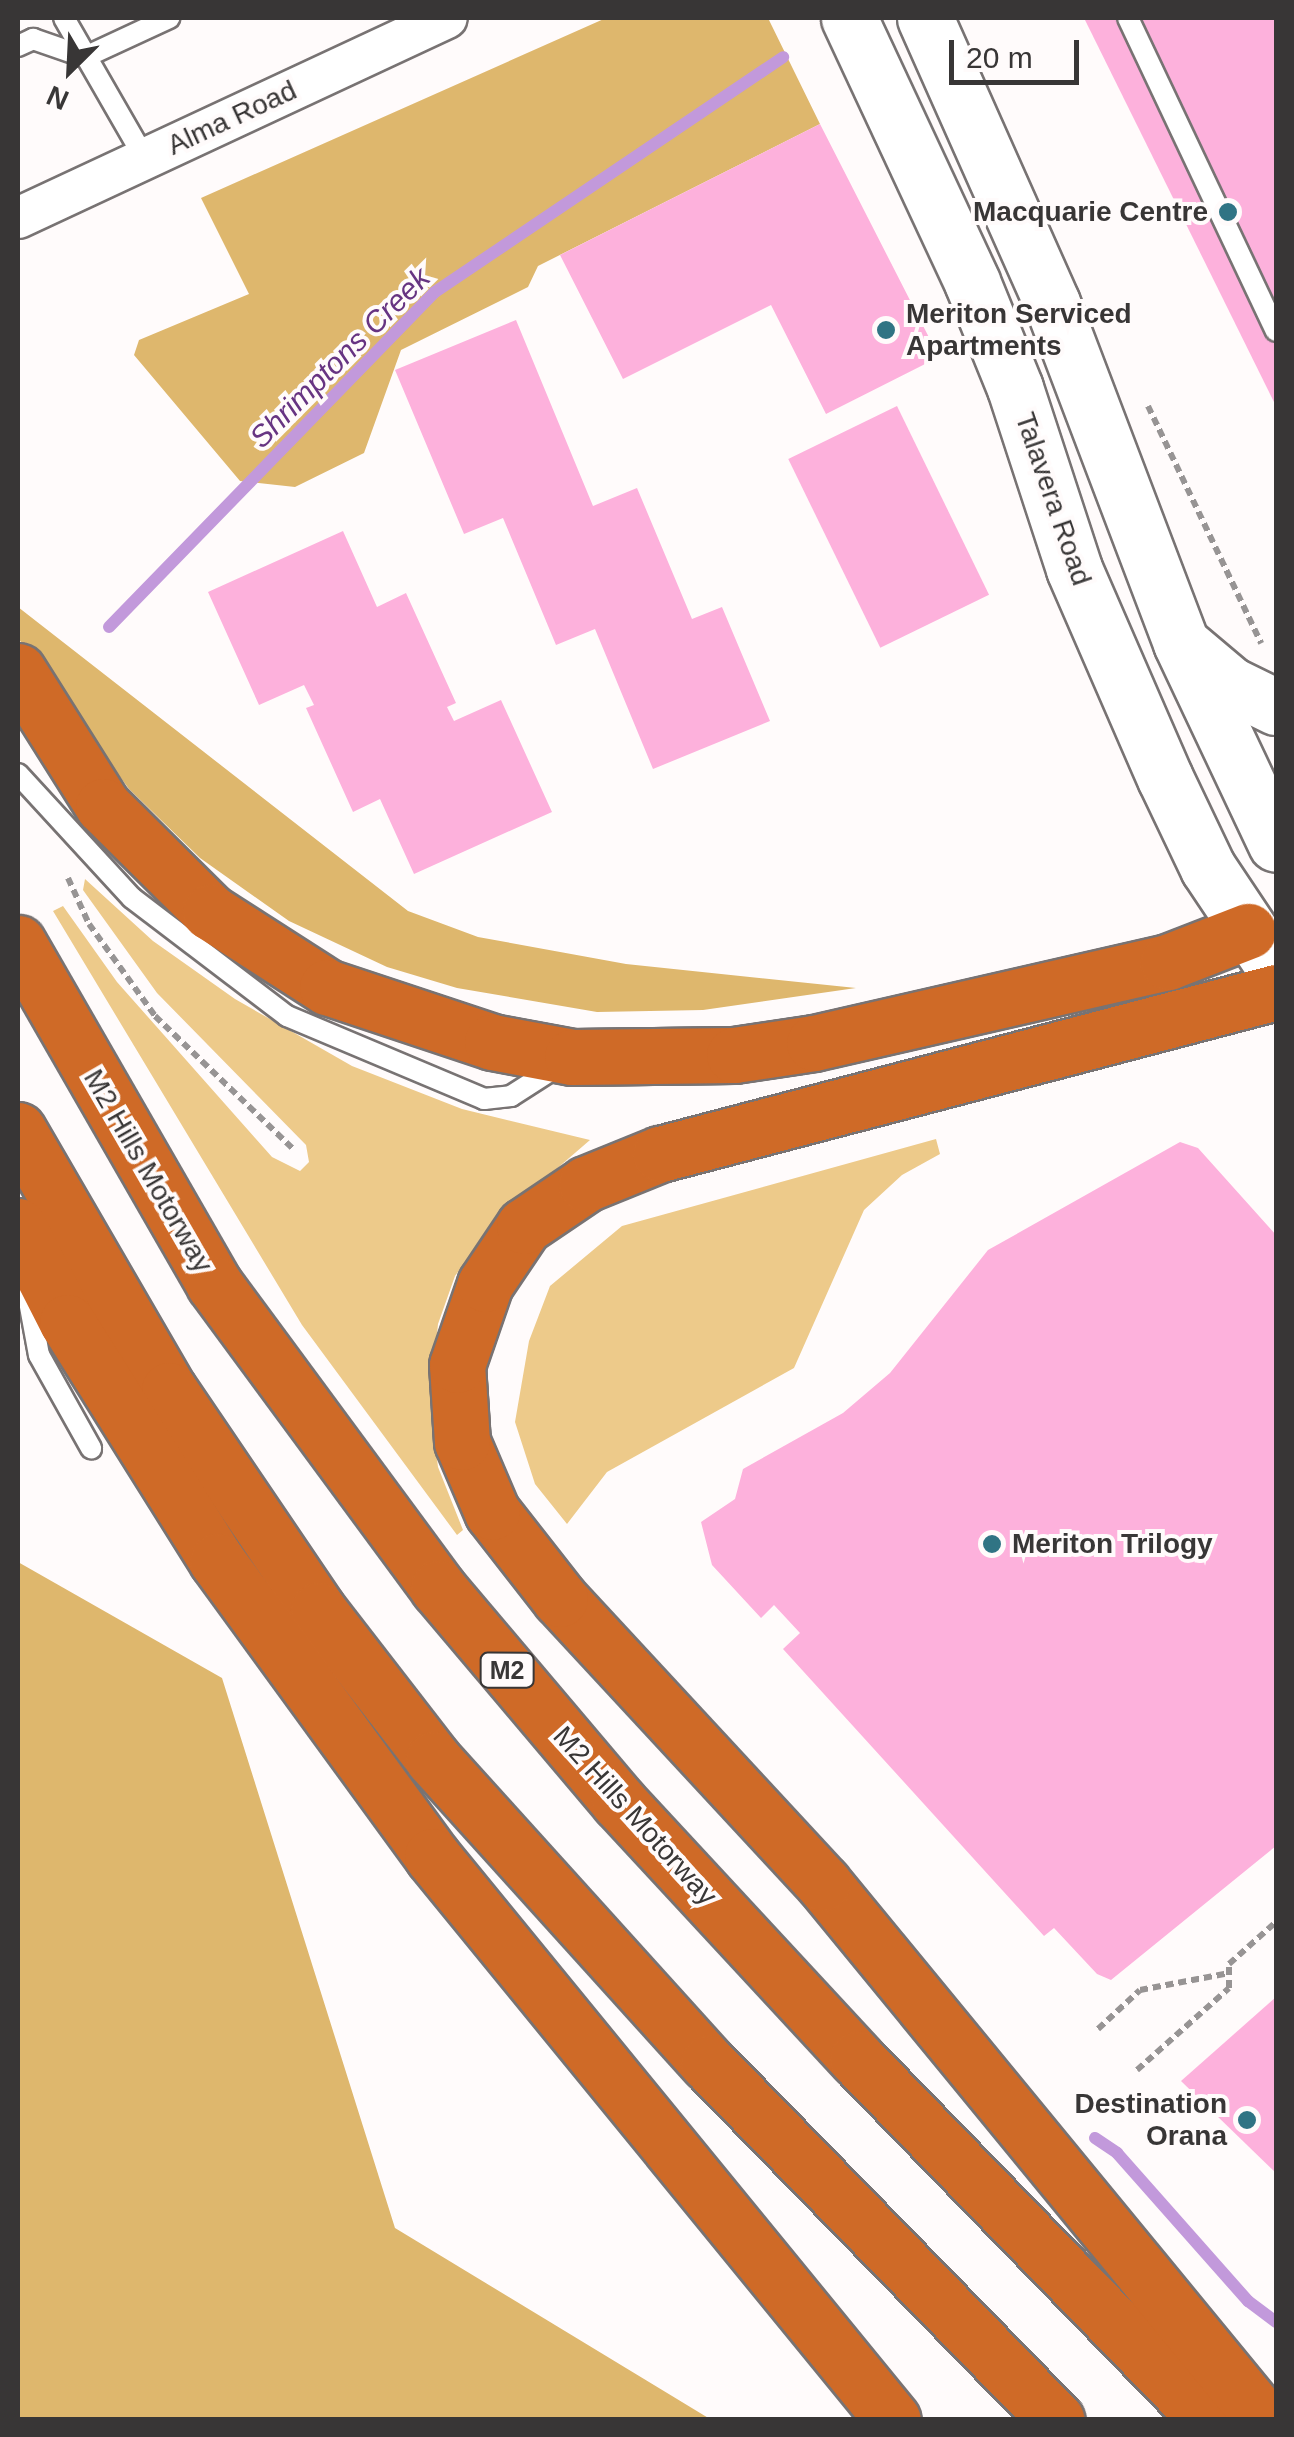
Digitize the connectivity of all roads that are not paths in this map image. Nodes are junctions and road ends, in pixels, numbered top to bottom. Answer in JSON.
{"nodes":[{"id":1,"x":64,"y":18,"type":"edge"},
{"id":2,"x":169,"y":18,"type":"edge"},
{"id":3,"x":447,"y":18,"type":"edge"},
{"id":4,"x":849,"y":18,"type":"edge"},
{"id":5,"x":925,"y":18,"type":"edge"},
{"id":6,"x":1136,"y":20,"type":"edge"},
{"id":7,"x":18,"y":46,"type":"edge"},
{"id":8,"x":85,"y":57,"type":"junction"},
{"id":9,"x":144,"y":159,"type":"junction"},
{"id":10,"x":18,"y":218,"type":"edge"},
{"id":11,"x":1276,"y":331,"type":"edge"},
{"id":12,"x":1180,"y":643,"type":"junction"},
{"id":13,"x":18,"y":670,"type":"edge"},
{"id":14,"x":1276,"y":708,"type":"edge"},
{"id":15,"x":18,"y":774,"type":"edge"},
{"id":16,"x":1276,"y":844,"type":"edge"},
{"id":17,"x":1267,"y":940,"type":"edge"},
{"id":18,"x":18,"y":943,"type":"edge"},
{"id":19,"x":1276,"y":992,"type":"edge"},
{"id":20,"x":572,"y":1058,"type":"junction"},
{"id":21,"x":18,"y":1130,"type":"edge"},
{"id":22,"x":18,"y":1226,"type":"edge"},
{"id":23,"x":18,"y":1239,"type":"edge"},
{"id":24,"x":90,"y":1448,"type":"dead end"},
{"id":25,"x":893,"y":2420,"type":"edge"},
{"id":26,"x":1056,"y":2420,"type":"edge"},
{"id":27,"x":1208,"y":2420,"type":"edge"},
{"id":28,"x":1264,"y":2420,"type":"edge"}],
"edges":[{"from":1,"to":8,"type":"lane"},
{"from":2,"to":8,"type":"lane"},
{"from":3,"to":9,"type":"street","name":"Alma Road"},
{"from":4,"to":17,"type":"main road","name":"Talavera Road"},
{"from":5,"to":12,"type":"main road"},
{"from":6,"to":11,"type":"lane"},
{"from":7,"to":8,"type":"lane"},
{"from":8,"to":9,"type":"lane"},
{"from":9,"to":10,"type":"street","name":"Alma Road"},
{"from":12,"to":14,"type":"main road"},
{"from":12,"to":16,"type":"main road"},
{"from":13,"to":20,"type":"highway"},
{"from":15,"to":20,"type":"lane"},
{"from":17,"to":20,"type":"highway"},
{"from":18,"to":27,"type":"highway","name":"M2 Hills Motorway","number":"M2"},
{"from":19,"to":28,"type":"highway"},
{"from":21,"to":26,"type":"highway"},
{"from":22,"to":25,"type":"highway"},
{"from":23,"to":24,"type":"lane"}]}
